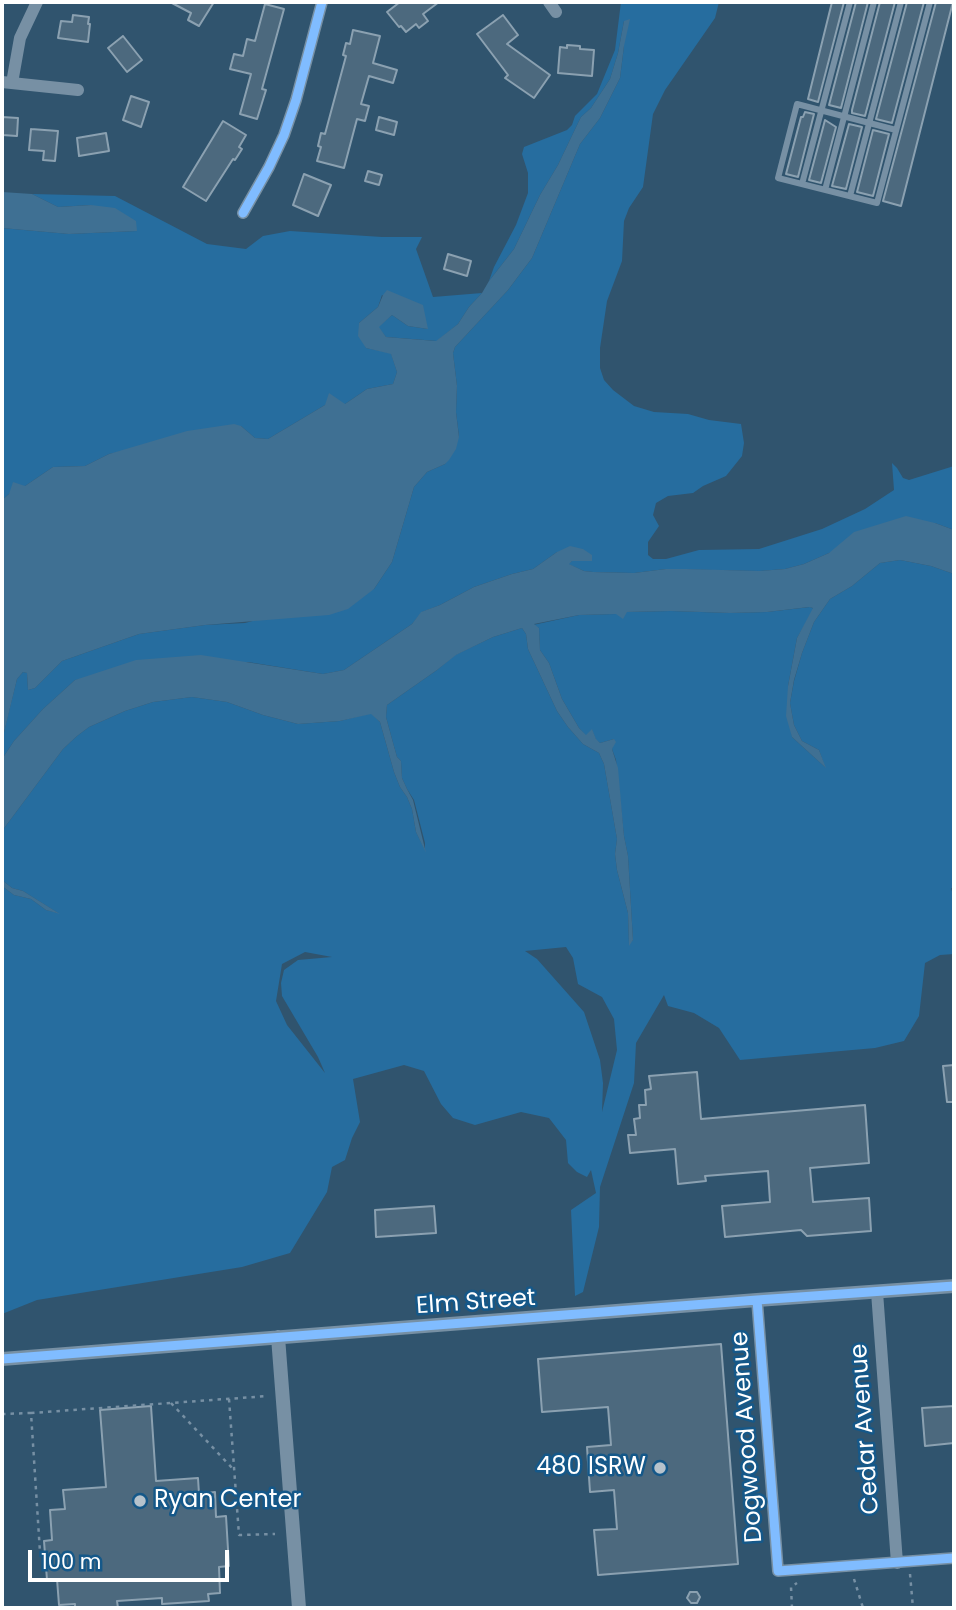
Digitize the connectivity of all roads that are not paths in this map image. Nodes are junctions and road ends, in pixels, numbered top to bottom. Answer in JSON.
{"nodes":[{"id":1,"x":322,"y":2,"type":"edge"},
{"id":2,"x":850,"y":2,"type":"edge"},
{"id":3,"x":874,"y":2,"type":"edge"},
{"id":4,"x":901,"y":2,"type":"edge"},
{"id":5,"x":930,"y":2,"type":"edge"},
{"id":6,"x":36,"y":3,"type":"edge"},
{"id":7,"x":7,"y":83,"type":"edge"},
{"id":8,"x":78,"y":90,"type":"dead end"},
{"id":9,"x":821,"y":110,"type":"junction"},
{"id":10,"x":845,"y":117,"type":"junction"},
{"id":11,"x":869,"y":123,"type":"junction"},
{"id":12,"x":896,"y":130,"type":"junction"},
{"id":13,"x":802,"y":184,"type":"junction"},
{"id":14,"x":825,"y":190,"type":"junction"},
{"id":15,"x":850,"y":196,"type":"junction"},
{"id":16,"x":243,"y":213,"type":"dead end"},
{"id":17,"x":954,"y":1286,"type":"edge"},
{"id":18,"x":877,"y":1292,"type":"junction"},
{"id":19,"x":757,"y":1300,"type":"junction"},
{"id":20,"x":278,"y":1338,"type":"junction"},
{"id":21,"x":2,"y":1359,"type":"edge"},
{"id":22,"x":954,"y":1558,"type":"edge"},
{"id":23,"x":897,"y":1563,"type":"junction"},
{"id":24,"x":299,"y":1608,"type":"edge"}],
"edges":[{"from":1,"to":16,"type":"street"},
{"from":2,"to":9,"type":"lane"},
{"from":3,"to":10,"type":"lane"},
{"from":4,"to":11,"type":"lane"},
{"from":5,"to":12,"type":"lane"},
{"from":6,"to":7,"type":"street"},
{"from":7,"to":8,"type":"street"},
{"from":9,"to":10,"type":"lane"},
{"from":9,"to":13,"type":"lane"},
{"from":9,"to":13,"type":"lane"},
{"from":10,"to":11,"type":"lane"},
{"from":10,"to":14,"type":"lane"},
{"from":11,"to":12,"type":"lane"},
{"from":11,"to":15,"type":"lane"},
{"from":12,"to":15,"type":"lane"},
{"from":13,"to":14,"type":"lane"},
{"from":14,"to":15,"type":"lane"},
{"from":17,"to":18,"type":"street","name":"Elm Street"},
{"from":18,"to":19,"type":"street","name":"Elm Street"},
{"from":18,"to":23,"type":"street","name":"Cedar Avenue"},
{"from":19,"to":20,"type":"street","name":"Elm Street"},
{"from":19,"to":23,"type":"street","name":"Dogwood Avenue"},
{"from":20,"to":21,"type":"street","name":"Elm Street"},
{"from":20,"to":24,"type":"street"},
{"from":22,"to":23,"type":"street"}]}
